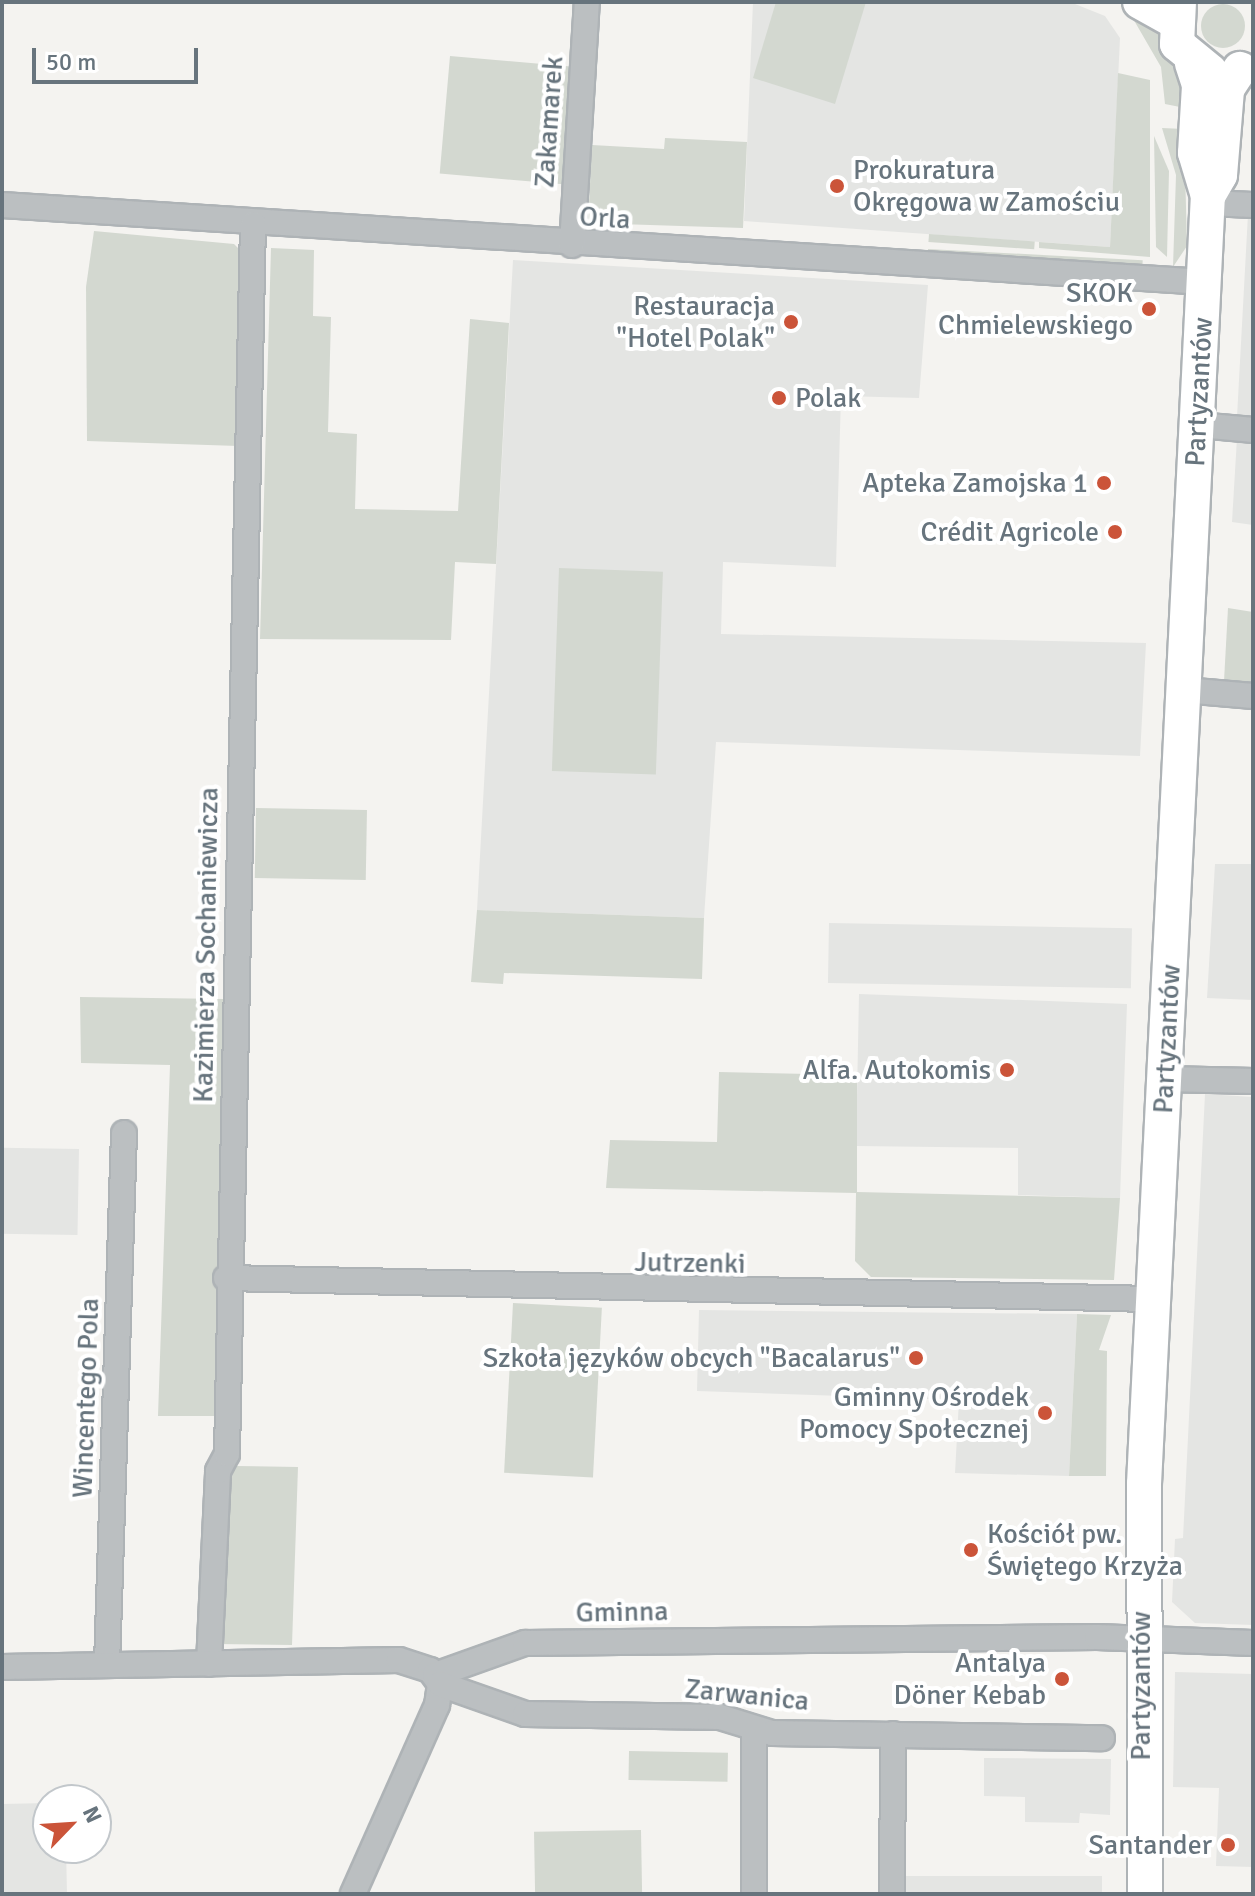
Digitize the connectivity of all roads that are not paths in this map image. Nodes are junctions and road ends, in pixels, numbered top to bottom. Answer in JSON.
{"nodes":[{"id":1,"x":587,"y":2,"type":"edge"},
{"id":2,"x":1140,"y":2,"type":"edge"},
{"id":3,"x":1176,"y":11,"type":"edge"},
{"id":4,"x":1192,"y":63,"type":"junction"},
{"id":5,"x":1248,"y":65,"type":"edge"},
{"id":6,"x":1208,"y":199,"type":"junction"},
{"id":7,"x":2,"y":205,"type":"edge"},
{"id":8,"x":1253,"y":205,"type":"edge"},
{"id":9,"x":253,"y":224,"type":"junction"},
{"id":10,"x":572,"y":245,"type":"junction"},
{"id":11,"x":1205,"y":282,"type":"junction"},
{"id":12,"x":1198,"y":425,"type":"junction"},
{"id":13,"x":1253,"y":430,"type":"edge"},
{"id":14,"x":1184,"y":690,"type":"junction"},
{"id":15,"x":1253,"y":696,"type":"edge"},
{"id":16,"x":1165,"y":1079,"type":"junction"},
{"id":17,"x":1253,"y":1081,"type":"edge"},
{"id":18,"x":124,"y":1133,"type":"dead end"},
{"id":19,"x":226,"y":1278,"type":"junction"},
{"id":20,"x":1153,"y":1299,"type":"junction"},
{"id":21,"x":1141,"y":1639,"type":"junction"},
{"id":22,"x":1253,"y":1643,"type":"edge"},
{"id":23,"x":209,"y":1664,"type":"junction"},
{"id":24,"x":107,"y":1665,"type":"junction"},
{"id":25,"x":2,"y":1667,"type":"edge"},
{"id":26,"x":438,"y":1679,"type":"junction"},
{"id":27,"x":754,"y":1729,"type":"junction"},
{"id":28,"x":893,"y":1734,"type":"junction"},
{"id":29,"x":1102,"y":1738,"type":"dead end"},
{"id":30,"x":1139,"y":1890,"type":"edge"},
{"id":31,"x":353,"y":1894,"type":"edge"},
{"id":32,"x":754,"y":1894,"type":"edge"},
{"id":33,"x":892,"y":1894,"type":"edge"}],
"edges":[{"from":1,"to":10,"type":"street","name":"Zakamarek"},
{"from":2,"to":3,"type":"main road"},
{"from":3,"to":4,"type":"main road","name":"Partyzantów"},
{"from":4,"to":5,"type":"main road"},
{"from":4,"to":6,"type":"main road","name":"Partyzantów"},
{"from":5,"to":6,"type":"main road","name":"Partyzantów"},
{"from":6,"to":8,"type":"street"},
{"from":6,"to":11,"type":"main road","name":"Partyzantów"},
{"from":7,"to":9,"type":"street","name":"Orla"},
{"from":9,"to":10,"type":"street","name":"Orla"},
{"from":9,"to":19,"type":"street","name":"Kazimierza Sochaniewicza"},
{"from":10,"to":11,"type":"street","name":"Orla"},
{"from":11,"to":12,"type":"main road","name":"Partyzantów"},
{"from":12,"to":13,"type":"street"},
{"from":12,"to":14,"type":"main road","name":"Partyzantów"},
{"from":14,"to":15,"type":"street"},
{"from":14,"to":16,"type":"main road","name":"Partyzantów"},
{"from":16,"to":17,"type":"street"},
{"from":16,"to":20,"type":"main road","name":"Partyzantów"},
{"from":18,"to":24,"type":"street","name":"Wincentego Pola"},
{"from":19,"to":20,"type":"street","name":"Jutrzenki"},
{"from":19,"to":23,"type":"street","name":"Kazimierza Sochaniewicza"},
{"from":20,"to":21,"type":"main road","name":"Partyzantów"},
{"from":21,"to":22,"type":"street","name":"Gminna"},
{"from":21,"to":26,"type":"street","name":"Gminna"},
{"from":21,"to":30,"type":"main road","name":"Partyzantów"},
{"from":23,"to":24,"type":"street"},
{"from":23,"to":26,"type":"street"},
{"from":24,"to":25,"type":"street"},
{"from":26,"to":27,"type":"street","name":"Zarwanica"},
{"from":26,"to":31,"type":"street"},
{"from":27,"to":28,"type":"street","name":"Zarwanica"},
{"from":27,"to":32,"type":"street"},
{"from":28,"to":29,"type":"street","name":"Zarwanica"},
{"from":28,"to":33,"type":"street"}]}
